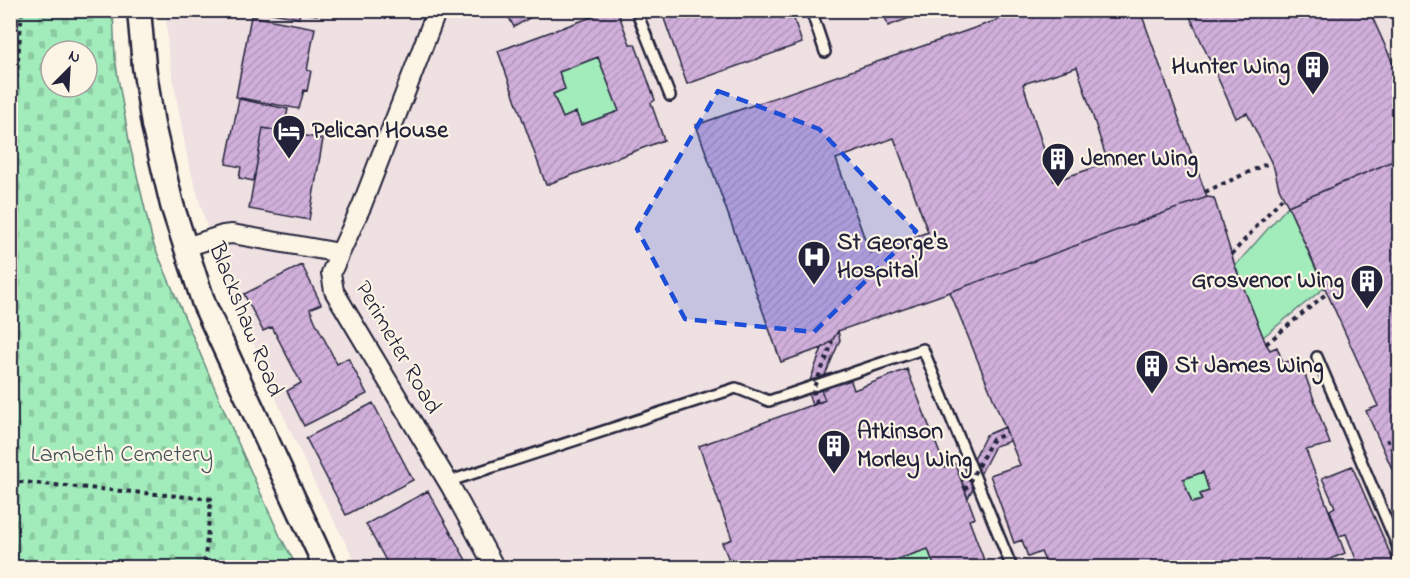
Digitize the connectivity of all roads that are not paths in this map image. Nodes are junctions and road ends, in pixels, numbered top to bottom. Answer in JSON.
{"nodes":[{"id":1,"x":140,"y":10,"type":"edge"},
{"id":2,"x":437,"y":10,"type":"edge"},
{"id":3,"x":636,"y":10,"type":"edge"},
{"id":4,"x":811,"y":10,"type":"edge"},
{"id":5,"x":825,"y":52,"type":"dead end"},
{"id":6,"x":670,"y":96,"type":"dead end"},
{"id":7,"x":186,"y":247,"type":"junction"},
{"id":8,"x":340,"y":253,"type":"junction"},
{"id":9,"x":1317,"y":357,"type":"dead end"},
{"id":10,"x":447,"y":482,"type":"junction"},
{"id":11,"x":1400,"y":552,"type":"edge"},
{"id":12,"x":326,"y":567,"type":"edge"},
{"id":13,"x":495,"y":567,"type":"edge"},
{"id":14,"x":1012,"y":567,"type":"edge"}],
"edges":[{"from":1,"to":7,"type":"street","name":"Blackshaw Road"},
{"from":2,"to":8,"type":"street","name":"Perimeter Road"},
{"from":3,"to":6,"type":"lane"},
{"from":4,"to":5,"type":"lane"},
{"from":7,"to":8,"type":"street"},
{"from":7,"to":12,"type":"street","name":"Blackshaw Road"},
{"from":8,"to":10,"type":"street","name":"Perimeter Road"},
{"from":9,"to":11,"type":"lane"},
{"from":10,"to":13,"type":"street","name":"Perimeter Road"},
{"from":10,"to":14,"type":"lane"}]}
